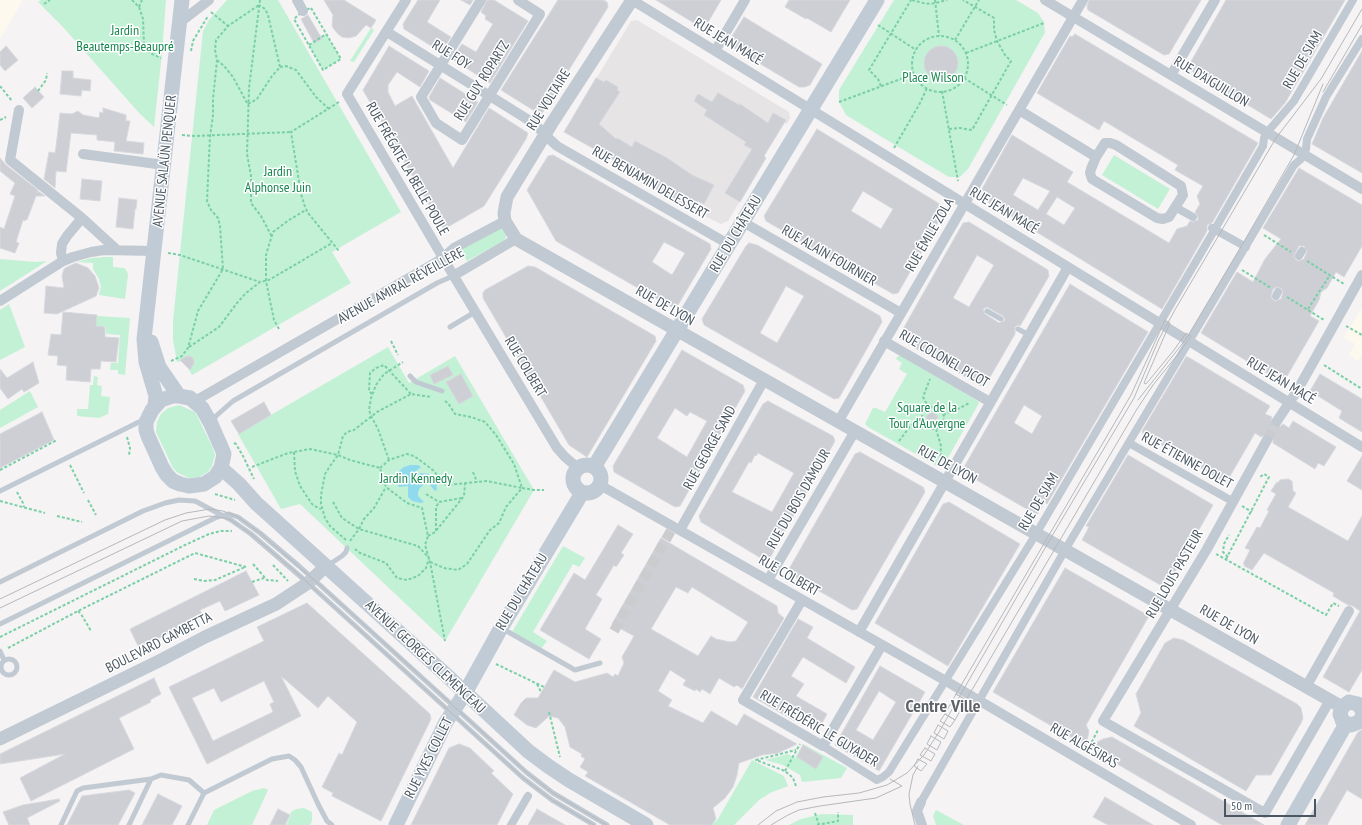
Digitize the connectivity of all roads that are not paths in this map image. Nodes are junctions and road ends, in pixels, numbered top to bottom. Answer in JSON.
{"nodes":[{"id":1,"x":182,"y":0,"type":"edge"},
{"id":2,"x":209,"y":0,"type":"edge"},
{"id":3,"x":297,"y":0,"type":"edge"},
{"id":4,"x":406,"y":0,"type":"edge"},
{"id":5,"x":481,"y":0,"type":"edge"},
{"id":6,"x":518,"y":0,"type":"edge"},
{"id":7,"x":632,"y":0,"type":"edge"},
{"id":8,"x":745,"y":0,"type":"edge"},
{"id":9,"x":877,"y":0,"type":"edge"},
{"id":10,"x":1045,"y":0,"type":"edge"},
{"id":11,"x":1083,"y":0,"type":"edge"},
{"id":12,"x":1214,"y":0,"type":"edge"},
{"id":13,"x":1353,"y":0,"type":"edge"},
{"id":14,"x":303,"y":11,"type":"road end"},
{"id":15,"x":1073,"y":16,"type":"junction"},
{"id":16,"x":179,"y":23,"type":"junction"},
{"id":17,"x":387,"y":32,"type":"junction"},
{"id":18,"x":1362,"y":39,"type":"edge"},
{"id":19,"x":715,"y":51,"type":"junction"},
{"id":20,"x":440,"y":65,"type":"junction"},
{"id":21,"x":1171,"y":75,"type":"junction"},
{"id":22,"x":490,"y":95,"type":"junction"},
{"id":23,"x":19,"y":110,"type":"road end"},
{"id":24,"x":811,"y":110,"type":"junction"},
{"id":25,"x":1018,"y":110,"type":"junction"},
{"id":26,"x":1270,"y":128,"type":"dead end"},
{"id":27,"x":545,"y":135,"type":"junction"},
{"id":28,"x":1264,"y":138,"type":"dead end"},
{"id":29,"x":557,"y":146,"type":"joint"},
{"id":30,"x":1306,"y":149,"type":"dead end"},
{"id":31,"x":83,"y":154,"type":"dead end"},
{"id":32,"x":1096,"y":157,"type":"junction"},
{"id":33,"x":1301,"y":159,"type":"dead end"},
{"id":34,"x":164,"y":165,"type":"junction"},
{"id":35,"x":1362,"y":189,"type":"edge"},
{"id":36,"x":964,"y":203,"type":"junction"},
{"id":37,"x":1175,"y":207,"type":"junction"},
{"id":38,"x":1192,"y":217,"type":"dead end"},
{"id":39,"x":82,"y":218,"type":"junction"},
{"id":40,"x":505,"y":221,"type":"junction"},
{"id":41,"x":743,"y":222,"type":"junction"},
{"id":42,"x":1213,"y":229,"type":"junction"},
{"id":43,"x":516,"y":239,"type":"junction"},
{"id":44,"x":730,"y":244,"type":"junction"},
{"id":45,"x":1246,"y":247,"type":"junction"},
{"id":46,"x":118,"y":250,"type":"junction"},
{"id":47,"x":161,"y":252,"type":"junction"},
{"id":48,"x":63,"y":261,"type":"junction"},
{"id":49,"x":448,"y":267,"type":"junction"},
{"id":50,"x":1068,"y":267,"type":"junction"},
{"id":51,"x":1362,"y":275,"type":"edge"},
{"id":52,"x":0,"y":301,"type":"edge"},
{"id":53,"x":986,"y":311,"type":"dead end"},
{"id":54,"x":475,"y":312,"type":"junction"},
{"id":55,"x":901,"y":313,"type":"junction"},
{"id":56,"x":1001,"y":319,"type":"dead end"},
{"id":57,"x":147,"y":321,"type":"junction"},
{"id":58,"x":1160,"y":323,"type":"junction"},
{"id":59,"x":450,"y":327,"type":"dead end"},
{"id":60,"x":1018,"y":329,"type":"dead end"},
{"id":61,"x":677,"y":331,"type":"junction"},
{"id":62,"x":1029,"y":335,"type":"junction"},
{"id":63,"x":884,"y":341,"type":"junction"},
{"id":64,"x":1189,"y":341,"type":"junction"},
{"id":65,"x":410,"y":376,"type":"dead end"},
{"id":66,"x":764,"y":380,"type":"junction"},
{"id":67,"x":442,"y":391,"type":"dead end"},
{"id":68,"x":179,"y":396,"type":"junction"},
{"id":69,"x":195,"y":401,"type":"junction"},
{"id":70,"x":990,"y":402,"type":"junction"},
{"id":71,"x":1290,"y":402,"type":"junction"},
{"id":72,"x":151,"y":411,"type":"junction"},
{"id":73,"x":1277,"y":421,"type":"tunnel mouth"},
{"id":74,"x":838,"y":422,"type":"junction"},
{"id":75,"x":211,"y":424,"type":"junction"},
{"id":76,"x":855,"y":431,"type":"junction"},
{"id":77,"x":1267,"y":440,"type":"tunnel mouth"},
{"id":78,"x":1129,"y":443,"type":"junction"},
{"id":79,"x":1362,"y":447,"type":"edge"},
{"id":80,"x":594,"y":467,"type":"junction"},
{"id":81,"x":221,"y":468,"type":"junction"},
{"id":82,"x":578,"y":468,"type":"junction"},
{"id":83,"x":944,"y":482,"type":"junction"},
{"id":84,"x":600,"y":485,"type":"junction"},
{"id":85,"x":0,"y":491,"type":"edge"},
{"id":86,"x":582,"y":493,"type":"junction"},
{"id":87,"x":1232,"y":501,"type":"junction"},
{"id":88,"x":221,"y":515,"type":"junction"},
{"id":89,"x":680,"y":530,"type":"junction"},
{"id":90,"x":1036,"y":534,"type":"junction"},
{"id":91,"x":348,"y":545,"type":"road end"},
{"id":92,"x":1065,"y":550,"type":"junction"},
{"id":93,"x":326,"y":566,"type":"junction"},
{"id":94,"x":768,"y":580,"type":"junction"},
{"id":95,"x":310,"y":581,"type":"junction"},
{"id":96,"x":0,"y":582,"type":"edge"},
{"id":97,"x":802,"y":600,"type":"junction"},
{"id":98,"x":1171,"y":610,"type":"junction"},
{"id":99,"x":1349,"y":611,"type":"dead end"},
{"id":100,"x":0,"y":624,"type":"edge"},
{"id":101,"x":500,"y":628,"type":"junction"},
{"id":102,"x":859,"y":632,"type":"junction"},
{"id":103,"x":882,"y":645,"type":"junction"},
{"id":104,"x":0,"y":651,"type":"edge"},
{"id":105,"x":4,"y":660,"type":"dead end"},
{"id":106,"x":600,"y":663,"type":"dead end"},
{"id":107,"x":946,"y":681,"type":"junction"},
{"id":108,"x":1306,"y":686,"type":"junction"},
{"id":109,"x":964,"y":692,"type":"joint"},
{"id":110,"x":465,"y":693,"type":"junction"},
{"id":111,"x":979,"y":701,"type":"junction"},
{"id":112,"x":1336,"y":704,"type":"junction"},
{"id":113,"x":453,"y":711,"type":"junction"},
{"id":114,"x":1361,"y":711,"type":"edge"},
{"id":115,"x":1346,"y":724,"type":"junction"},
{"id":116,"x":0,"y":739,"type":"edge"},
{"id":117,"x":822,"y":746,"type":"junction"},
{"id":118,"x":151,"y":779,"type":"junction"},
{"id":119,"x":877,"y":780,"type":"joint"},
{"id":120,"x":204,"y":793,"type":"junction"},
{"id":121,"x":528,"y":796,"type":"dead end"},
{"id":122,"x":921,"y":802,"type":"joint"},
{"id":123,"x":61,"y":825,"type":"edge"},
{"id":124,"x":129,"y":825,"type":"edge"},
{"id":125,"x":188,"y":825,"type":"edge"},
{"id":126,"x":332,"y":825,"type":"edge"},
{"id":127,"x":396,"y":825,"type":"edge"},
{"id":128,"x":511,"y":825,"type":"edge"},
{"id":129,"x":594,"y":825,"type":"edge"},
{"id":130,"x":607,"y":825,"type":"edge"},
{"id":131,"x":646,"y":825,"type":"edge"},
{"id":132,"x":922,"y":825,"type":"edge"},
{"id":133,"x":1191,"y":825,"type":"edge"},
{"id":134,"x":1288,"y":825,"type":"edge"}],
"edges":[{"from":1,"to":16,"type":"main road","name":"AVENUE SALAÜN PENQUER"},
{"from":2,"to":16,"type":"street"},
{"from":3,"to":14,"type":"street"},
{"from":4,"to":17,"type":"street"},
{"from":5,"to":20,"type":"street","name":"RUE GUY ROPARTZ"},
{"from":6,"to":22,"type":"street","name":"RUE GUY ROPARTZ"},
{"from":7,"to":19,"type":"street","name":"RUE JEAN MACÉ"},
{"from":7,"to":27,"type":"street","name":"RUE VOLTAIRE"},
{"from":8,"to":19,"type":"street"},
{"from":9,"to":24,"type":"main road","name":"RUE DU CHÂTEAU"},
{"from":10,"to":15,"type":"street","name":"RUE D'AIGUILLON"},
{"from":11,"to":15,"type":"street","name":"RUE ÉMILE ZOLA"},
{"from":12,"to":21,"type":"street"},
{"from":13,"to":26,"type":"street","name":"RUE DE SIAM"},
{"from":15,"to":21,"type":"street","name":"RUE D'AIGUILLON"},
{"from":15,"to":25,"type":"street","name":"RUE ÉMILE ZOLA"},
{"from":16,"to":34,"type":"main road","name":"AVENUE SALAÜN PENQUER"},
{"from":17,"to":20,"type":"street","name":"RUE FOY"},
{"from":17,"to":49,"type":"street","name":"RUE FRÉGATE LA BELLE POULE"},
{"from":18,"to":30,"type":"street"},
{"from":19,"to":24,"type":"street","name":"RUE JEAN MACÉ"},
{"from":20,"to":22,"type":"street","name":"RUE FOY"},
{"from":20,"to":22,"type":"street","name":"RUE GUY ROPARTZ"},
{"from":21,"to":35,"type":"street","name":"RUE D'AIGUILLON"},
{"from":22,"to":27,"type":"street","name":"RUE FOY"},
{"from":23,"to":39,"type":"street"},
{"from":24,"to":36,"type":"street","name":"RUE JEAN MACÉ"},
{"from":24,"to":41,"type":"main road","name":"RUE DU CHÂTEAU"},
{"from":25,"to":32,"type":"street"},
{"from":25,"to":36,"type":"street","name":"RUE ÉMILE ZOLA"},
{"from":27,"to":29,"type":"street","name":"RUE FOY"},
{"from":27,"to":40,"type":"street","name":"RUE VOLTAIRE"},
{"from":28,"to":42,"type":"street","name":"RUE DE SIAM"},
{"from":29,"to":44,"type":"street","name":"RUE BENJAMIN DELESSERT"},
{"from":31,"to":34,"type":"street"},
{"from":32,"to":37,"type":"street"},
{"from":32,"to":37,"type":"street"},
{"from":33,"to":45,"type":"street"},
{"from":34,"to":47,"type":"main road","name":"AVENUE SALAÜN PENQUER"},
{"from":36,"to":50,"type":"street","name":"RUE JEAN MACÉ"},
{"from":36,"to":55,"type":"street","name":"RUE ÉMILE ZOLA"},
{"from":37,"to":38,"type":"street"},
{"from":39,"to":46,"type":"street"},
{"from":39,"to":48,"type":"street"},
{"from":40,"to":43,"type":"street"},
{"from":40,"to":49,"type":"street","name":"AVENUE AMIRAL RÉVEILLÈRE"},
{"from":41,"to":44,"type":"main road","name":"RUE DU CHÂTEAU"},
{"from":41,"to":55,"type":"street","name":"RUE ALAIN FOURNIER"},
{"from":42,"to":45,"type":"street"},
{"from":42,"to":58,"type":"street","name":"RUE DE SIAM"},
{"from":43,"to":49,"type":"street","name":"AVENUE AMIRAL RÉVEILLÈRE"},
{"from":43,"to":61,"type":"street","name":"RUE DE LYON"},
{"from":44,"to":61,"type":"main road","name":"RUE DU CHÂTEAU"},
{"from":45,"to":64,"type":"street"},
{"from":46,"to":47,"type":"street"},
{"from":46,"to":48,"type":"street"},
{"from":47,"to":57,"type":"main road","name":"AVENUE SALAÜN PENQUER"},
{"from":48,"to":52,"type":"street"},
{"from":49,"to":54,"type":"street","name":"RUE COLBERT"},
{"from":49,"to":69,"type":"street","name":"AVENUE AMIRAL RÉVEILLÈRE"},
{"from":49,"to":75,"type":"lane","name":"AVENUE AMIRAL RÉVEILLÈRE"},
{"from":50,"to":58,"type":"street","name":"RUE JEAN MACÉ"},
{"from":50,"to":62,"type":"street"},
{"from":51,"to":71,"type":"street"},
{"from":53,"to":56,"type":"lane"},
{"from":54,"to":59,"type":"lane"},
{"from":54,"to":82,"type":"street","name":"RUE COLBERT"},
{"from":55,"to":63,"type":"street","name":"RUE ÉMILE ZOLA"},
{"from":57,"to":68,"type":"main road","name":"AVENUE SALAÜN PENQUER"},
{"from":57,"to":72,"type":"main road","name":"AVENUE SALAÜN PENQUER"},
{"from":58,"to":64,"type":"street","name":"RUE JEAN MACÉ"},
{"from":58,"to":90,"type":"street","name":"RUE DE SIAM"},
{"from":60,"to":62,"type":"lane"},
{"from":61,"to":66,"type":"street","name":"RUE DE LYON"},
{"from":61,"to":80,"type":"main road","name":"RUE DU CHÂTEAU"},
{"from":62,"to":70,"type":"street"},
{"from":63,"to":70,"type":"street","name":"RUE COLONEL PICOT"},
{"from":63,"to":74,"type":"street","name":"RUE ÉMILE ZOLA"},
{"from":64,"to":71,"type":"street","name":"RUE JEAN MACÉ"},
{"from":64,"to":78,"type":"street"},
{"from":65,"to":67,"type":"lane"},
{"from":66,"to":74,"type":"street","name":"RUE DE LYON"},
{"from":66,"to":89,"type":"street","name":"RUE GEORGE SAND"},
{"from":68,"to":69,"type":"main road"},
{"from":68,"to":72,"type":"main road"},
{"from":69,"to":75,"type":"main road"},
{"from":70,"to":83,"type":"street"},
{"from":71,"to":73,"type":"street"},
{"from":71,"to":79,"type":"street","name":"RUE JEAN MACÉ"},
{"from":72,"to":81,"type":"main road"},
{"from":72,"to":85,"type":"lane"},
{"from":74,"to":76,"type":"street","name":"RUE DE LYON"},
{"from":75,"to":81,"type":"main road"},
{"from":76,"to":83,"type":"street","name":"RUE DE LYON"},
{"from":76,"to":94,"type":"street","name":"RUE DU BOIS D'AMOUR"},
{"from":77,"to":87,"type":"street","name":"RUE LOUIS PASTEUR"},
{"from":78,"to":87,"type":"street","name":"RUE ÉTIENNE DOLET"},
{"from":78,"to":92,"type":"street"},
{"from":80,"to":82,"type":"main road"},
{"from":80,"to":84,"type":"main road"},
{"from":81,"to":93,"type":"main road","name":"AVENUE GEORGES CLEMENCEAU"},
{"from":82,"to":86,"type":"main road"},
{"from":83,"to":90,"type":"street","name":"RUE DE LYON"},
{"from":83,"to":102,"type":"street"},
{"from":84,"to":86,"type":"main road"},
{"from":84,"to":89,"type":"street","name":"RUE COLBERT"},
{"from":86,"to":101,"type":"main road","name":"RUE DU CHÂTEAU"},
{"from":87,"to":98,"type":"street","name":"RUE LOUIS PASTEUR"},
{"from":88,"to":95,"type":"lane"},
{"from":88,"to":96,"type":"lane"},
{"from":88,"to":100,"type":"lane"},
{"from":89,"to":94,"type":"street","name":"RUE COLBERT"},
{"from":90,"to":92,"type":"street","name":"RUE DE LYON"},
{"from":90,"to":107,"type":"street","name":"RUE DE SIAM"},
{"from":91,"to":93,"type":"lane"},
{"from":92,"to":98,"type":"street","name":"RUE DE LYON"},
{"from":92,"to":111,"type":"street"},
{"from":93,"to":95,"type":"street","name":"BOULEVARD GAMBETTA"},
{"from":93,"to":110,"type":"main road","name":"AVENUE GEORGES CLEMENCEAU"},
{"from":94,"to":97,"type":"street","name":"RUE COLBERT"},
{"from":95,"to":113,"type":"lane"},
{"from":95,"to":116,"type":"street","name":"BOULEVARD GAMBETTA"},
{"from":97,"to":102,"type":"street","name":"RUE COLBERT"},
{"from":97,"to":117,"type":"street","name":"RUE FRÉDÉRIC LE GUYADER"},
{"from":98,"to":108,"type":"street","name":"RUE DE LYON"},
{"from":98,"to":112,"type":"street","name":"RUE LOUIS PASTEUR"},
{"from":99,"to":108,"type":"street"},
{"from":101,"to":106,"type":"lane"},
{"from":101,"to":110,"type":"main road","name":"RUE DU CHÂTEAU"},
{"from":102,"to":103,"type":"street","name":"RUE COLBERT"},
{"from":103,"to":107,"type":"street","name":"RUE COLBERT"},
{"from":103,"to":117,"type":"street"},
{"from":104,"to":105,"type":"lane"},
{"from":107,"to":109,"type":"street","name":"RUE COLBERT"},
{"from":107,"to":119,"type":"street","name":"RUE DE SIAM"},
{"from":108,"to":112,"type":"street","name":"RUE DE LYON"},
{"from":109,"to":111,"type":"street","name":"RUE ALGÉSIRAS"},
{"from":110,"to":113,"type":"main road","name":"RUE YVES COLLET"},
{"from":110,"to":131,"type":"main road","name":"AVENUE GEORGES CLEMENCEAU"},
{"from":111,"to":122,"type":"street"},
{"from":111,"to":133,"type":"street","name":"RUE ALGÉSIRAS"},
{"from":112,"to":114,"type":"main road"},
{"from":112,"to":115,"type":"main road"},
{"from":113,"to":127,"type":"main road","name":"RUE YVES COLLET"},
{"from":113,"to":129,"type":"lane"},
{"from":113,"to":130,"type":"lane"},
{"from":114,"to":115,"type":"main road"},
{"from":115,"to":134,"type":"main road"},
{"from":117,"to":119,"type":"street","name":"RUE FRÉDÉRIC LE GUYADER"},
{"from":118,"to":120,"type":"lane"},
{"from":118,"to":123,"type":"lane"},
{"from":118,"to":124,"type":"lane"},
{"from":120,"to":125,"type":"lane"},
{"from":120,"to":126,"type":"lane"},
{"from":121,"to":128,"type":"street"},
{"from":122,"to":132,"type":"street"}]}
